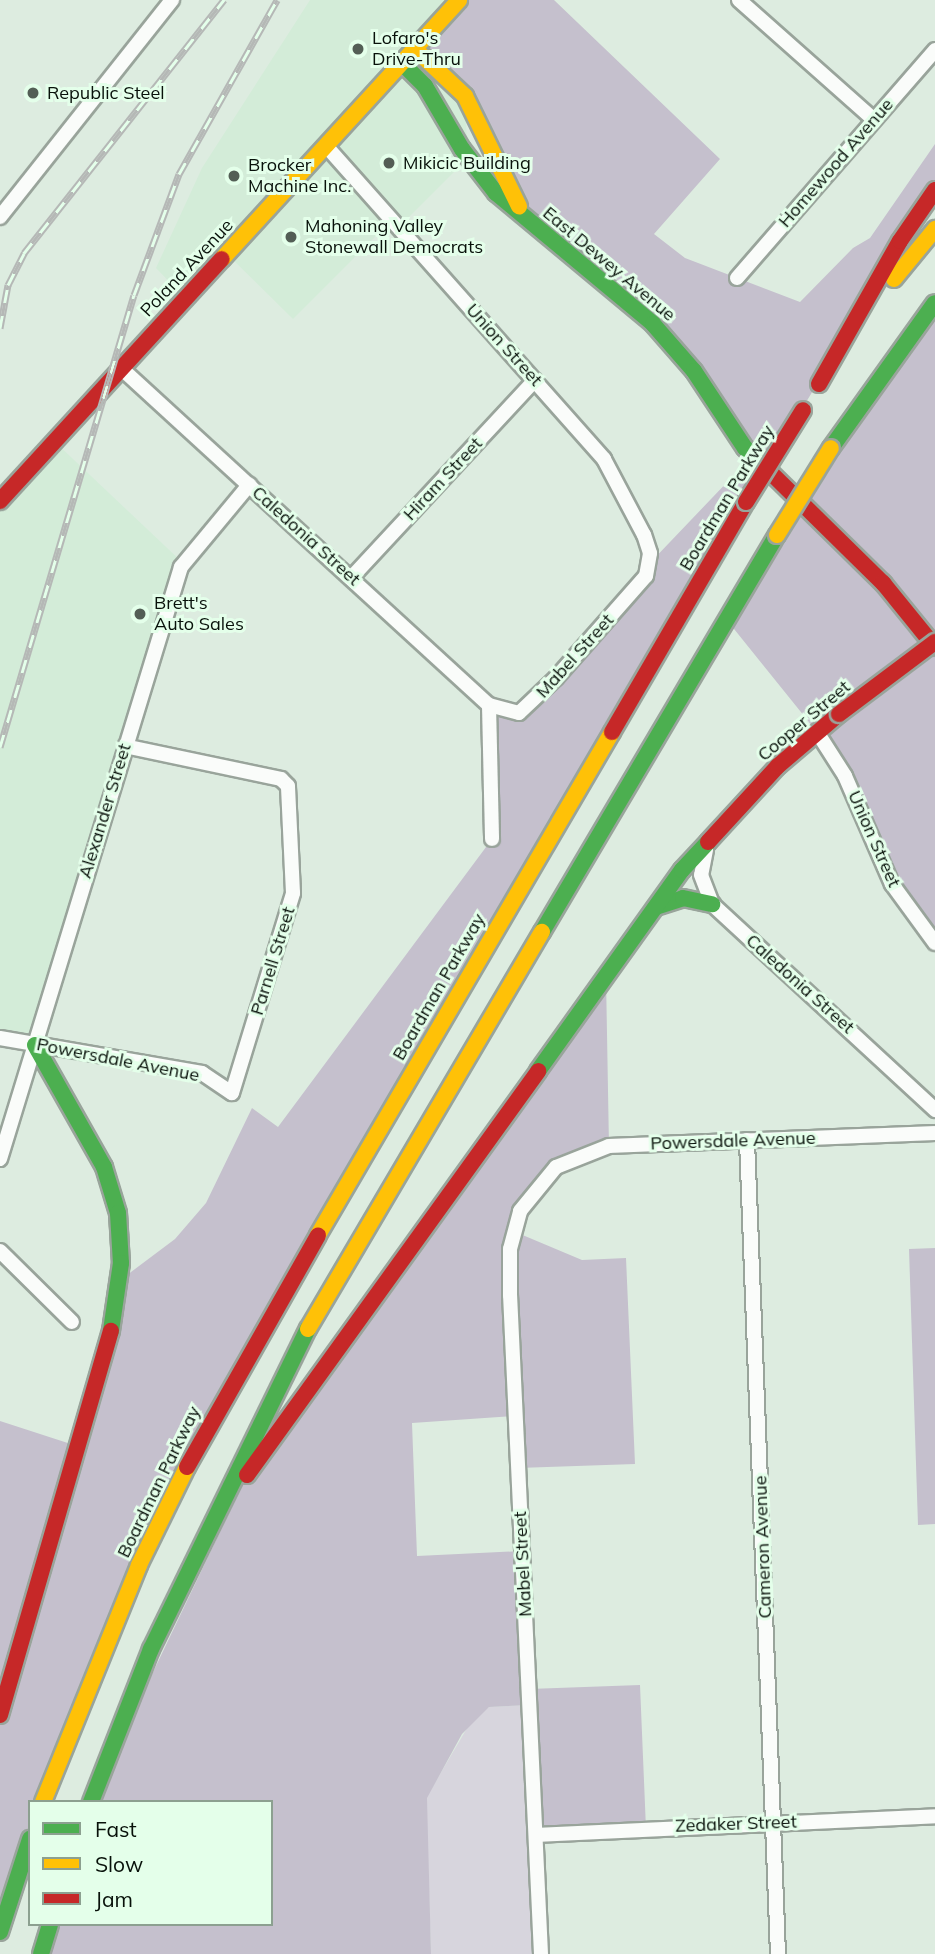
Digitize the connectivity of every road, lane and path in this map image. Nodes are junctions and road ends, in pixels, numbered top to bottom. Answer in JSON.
{"nodes":[{"id":1,"x":172,"y":0,"type":"edge"},
{"id":2,"x":459,"y":0,"type":"edge"},
{"id":3,"x":739,"y":0,"type":"edge"},
{"id":4,"x":415,"y":49,"type":"junction"},
{"id":5,"x":935,"y":50,"type":"edge"},
{"id":6,"x":403,"y":64,"type":"junction"},
{"id":7,"x":873,"y":120,"type":"junction"},
{"id":8,"x":326,"y":146,"type":"junction"},
{"id":9,"x":935,"y":190,"type":"edge"},
{"id":10,"x":0,"y":217,"type":"edge"},
{"id":11,"x":525,"y":218,"type":"junction"},
{"id":12,"x":935,"y":229,"type":"edge"},
{"id":13,"x":737,"y":278,"type":"dead end"},
{"id":14,"x":935,"y":303,"type":"edge"},
{"id":15,"x":121,"y":369,"type":"junction"},
{"id":16,"x":535,"y":380,"type":"junction"},
{"id":17,"x":819,"y":384,"type":"junction"},
{"id":18,"x":249,"y":485,"type":"junction"},
{"id":19,"x":0,"y":501,"type":"edge"},
{"id":20,"x":649,"y":564,"type":"joint"},
{"id":21,"x":351,"y":578,"type":"junction"},
{"id":22,"x":935,"y":644,"type":"edge"},
{"id":23,"x":489,"y":705,"type":"junction"},
{"id":24,"x":817,"y":732,"type":"junction"},
{"id":25,"x":125,"y":746,"type":"junction"},
{"id":26,"x":492,"y":839,"type":"dead end"},
{"id":27,"x":708,"y":842,"type":"junction"},
{"id":28,"x":712,"y":904,"type":"junction"},
{"id":29,"x":656,"y":907,"type":"junction"},
{"id":30,"x":935,"y":943,"type":"edge"},
{"id":31,"x":0,"y":1038,"type":"edge"},
{"id":32,"x":35,"y":1045,"type":"junction"},
{"id":33,"x":232,"y":1093,"type":"joint"},
{"id":34,"x":935,"y":1110,"type":"edge"},
{"id":35,"x":935,"y":1133,"type":"edge"},
{"id":36,"x":747,"y":1140,"type":"junction"},
{"id":37,"x":0,"y":1159,"type":"edge"},
{"id":38,"x":540,"y":1181,"type":"joint"},
{"id":39,"x":0,"y":1251,"type":"edge"},
{"id":40,"x":72,"y":1322,"type":"dead end"},
{"id":41,"x":189,"y":1568,"type":"junction"},
{"id":42,"x":0,"y":1715,"type":"edge"},
{"id":43,"x":44,"y":1800,"type":"edge"},
{"id":44,"x":92,"y":1800,"type":"edge"},
{"id":45,"x":935,"y":1816,"type":"edge"},
{"id":46,"x":773,"y":1823,"type":"junction"},
{"id":47,"x":537,"y":1835,"type":"junction"},
{"id":48,"x":28,"y":1845,"type":"edge"},
{"id":49,"x":49,"y":1926,"type":"edge"},
{"id":50,"x":0,"y":1932,"type":"edge"},
{"id":51,"x":41,"y":1954,"type":"edge"},
{"id":52,"x":541,"y":1954,"type":"edge"},
{"id":53,"x":778,"y":1954,"type":"edge"}],
"edges":[{"from":1,"to":10,"type":"street"},
{"from":2,"to":4,"type":"main road","name":"Poland Avenue"},
{"from":3,"to":7,"type":"street"},
{"from":4,"to":6,"type":"main road","name":"Poland Avenue"},
{"from":4,"to":11,"type":"main road"},
{"from":5,"to":7,"type":"street","name":"Homewood Avenue"},
{"from":6,"to":8,"type":"main road","name":"Poland Avenue"},
{"from":6,"to":11,"type":"main road","name":"East Dewey Avenue"},
{"from":7,"to":13,"type":"street","name":"Homewood Avenue"},
{"from":8,"to":15,"type":"main road","name":"Poland Avenue"},
{"from":8,"to":16,"type":"street","name":"Union Street"},
{"from":9,"to":17,"type":"main road"},
{"from":11,"to":22,"type":"main road","name":"East Dewey Avenue"},
{"from":12,"to":17,"type":"main road","name":"Boardman Parkway"},
{"from":14,"to":41,"type":"main road","bridge":true},
{"from":15,"to":18,"type":"street","name":"Caledonia Street"},
{"from":15,"to":19,"type":"main road","name":"Poland Avenue"},
{"from":16,"to":20,"type":"street","name":"Union Street"},
{"from":16,"to":21,"type":"street","name":"Hiram Street"},
{"from":17,"to":43,"type":"main road","name":"Boardman Parkway","bridge":true},
{"from":18,"to":21,"type":"street","name":"Caledonia Street"},
{"from":18,"to":25,"type":"street","name":"Alexander Street"},
{"from":20,"to":23,"type":"street","name":"Mabel Street"},
{"from":21,"to":23,"type":"street","name":"Caledonia Street"},
{"from":22,"to":24,"type":"main road","name":"Cooper Street","bridge":true},
{"from":23,"to":26,"type":"street"},
{"from":24,"to":27,"type":"main road","name":"Cooper Street"},
{"from":24,"to":30,"type":"street","name":"Union Street"},
{"from":25,"to":32,"type":"street","name":"Alexander Street"},
{"from":25,"to":33,"type":"street","name":"Parnell Street"},
{"from":27,"to":28,"type":"street"},
{"from":27,"to":29,"type":"main road","name":"Cooper Street"},
{"from":28,"to":29,"type":"main road"},
{"from":28,"to":34,"type":"street","name":"Caledonia Street"},
{"from":29,"to":41,"type":"main road","name":"Cooper Street"},
{"from":31,"to":32,"type":"street","name":"Powersdale Avenue"},
{"from":32,"to":33,"type":"street","name":"Powersdale Avenue"},
{"from":32,"to":37,"type":"street","name":"Alexander Street"},
{"from":32,"to":42,"type":"main road"},
{"from":35,"to":36,"type":"street","name":"Powersdale Avenue"},
{"from":36,"to":38,"type":"street","name":"Powersdale Avenue"},
{"from":36,"to":46,"type":"street","name":"Cameron Avenue"},
{"from":38,"to":47,"type":"street","name":"Mabel Street"},
{"from":39,"to":40,"type":"street"},
{"from":41,"to":44,"type":"main road"},
{"from":45,"to":46,"type":"street","name":"Zedaker Street"},
{"from":46,"to":47,"type":"street","name":"Zedaker Street"},
{"from":46,"to":53,"type":"street","name":"Cameron Avenue"},
{"from":47,"to":52,"type":"street","name":"Mabel Street"},
{"from":48,"to":50,"type":"main road"},
{"from":49,"to":51,"type":"main road"}]}
